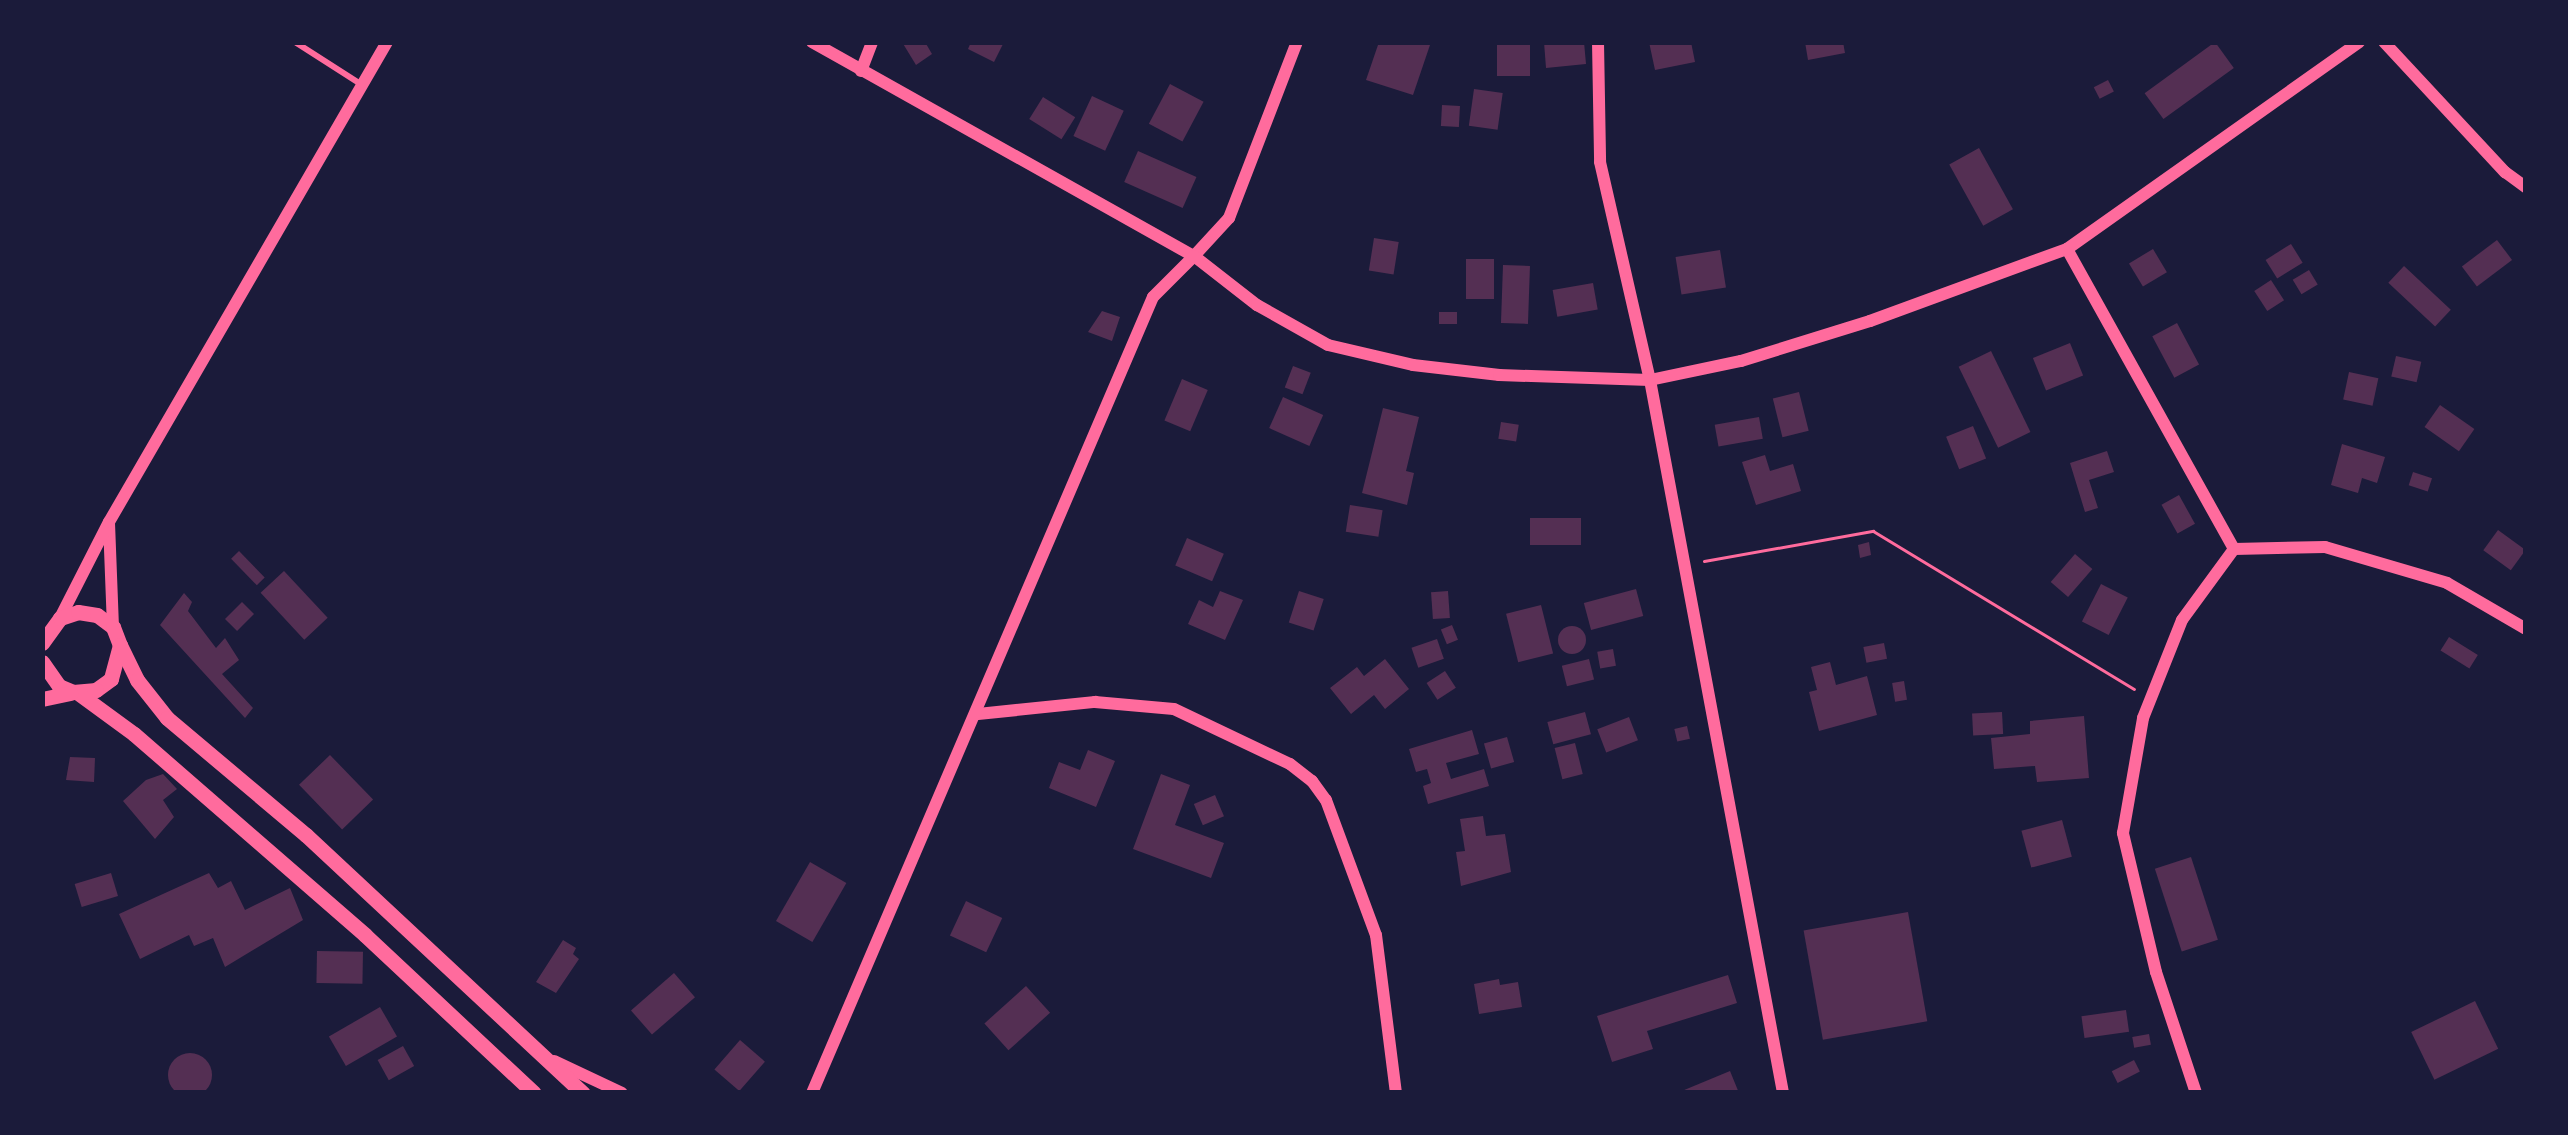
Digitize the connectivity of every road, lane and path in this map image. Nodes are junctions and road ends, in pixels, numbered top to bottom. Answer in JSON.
{"nodes":[{"id":1,"x":295,"y":42,"type":"edge"},
{"id":2,"x":387,"y":42,"type":"edge"},
{"id":3,"x":812,"y":42,"type":"edge"},
{"id":4,"x":872,"y":42,"type":"edge"},
{"id":5,"x":1297,"y":42,"type":"edge"},
{"id":6,"x":1598,"y":42,"type":"edge"},
{"id":7,"x":2359,"y":42,"type":"edge"},
{"id":8,"x":2384,"y":42,"type":"edge"},
{"id":9,"x":861,"y":71,"type":"junction"},
{"id":10,"x":362,"y":85,"type":"junction"},
{"id":11,"x":2526,"y":187,"type":"edge"},
{"id":12,"x":2067,"y":249,"type":"junction"},
{"id":13,"x":1194,"y":256,"type":"junction"},
{"id":14,"x":1650,"y":380,"type":"junction"},
{"id":15,"x":109,"y":521,"type":"junction"},
{"id":16,"x":2234,"y":549,"type":"junction"},
{"id":17,"x":1684,"y":564,"type":"junction"},
{"id":18,"x":60,"y":618,"type":"junction"},
{"id":19,"x":113,"y":628,"type":"junction"},
{"id":20,"x":2526,"y":629,"type":"edge"},
{"id":21,"x":42,"y":643,"type":"edge"},
{"id":22,"x":120,"y":645,"type":"junction"},
{"id":23,"x":42,"y":662,"type":"edge"},
{"id":24,"x":75,"y":692,"type":"junction"},
{"id":25,"x":42,"y":699,"type":"edge"},
{"id":26,"x":2151,"y":699,"type":"junction"},
{"id":27,"x":978,"y":714,"type":"junction"},
{"id":28,"x":449,"y":967,"type":"junction"},
{"id":29,"x":427,"y":991,"type":"junction"},
{"id":30,"x":542,"y":1055,"type":"junction"},
{"id":31,"x":534,"y":1093,"type":"edge"},
{"id":32,"x":583,"y":1093,"type":"edge"},
{"id":33,"x":622,"y":1093,"type":"edge"},
{"id":34,"x":812,"y":1093,"type":"edge"},
{"id":35,"x":1396,"y":1093,"type":"edge"},
{"id":36,"x":1783,"y":1093,"type":"edge"},
{"id":37,"x":2196,"y":1093,"type":"edge"}],
"edges":[{"from":1,"to":10,"type":"lane"},
{"from":2,"to":10,"type":"street"},
{"from":3,"to":9,"type":"street"},
{"from":4,"to":9,"type":"street"},
{"from":5,"to":13,"type":"street"},
{"from":6,"to":14,"type":"street"},
{"from":7,"to":12,"type":"street"},
{"from":8,"to":11,"type":"street"},
{"from":9,"to":13,"type":"street"},
{"from":10,"to":15,"type":"street"},
{"from":12,"to":14,"type":"street"},
{"from":12,"to":16,"type":"street"},
{"from":13,"to":14,"type":"street"},
{"from":13,"to":27,"type":"street"},
{"from":14,"to":17,"type":"street"},
{"from":15,"to":18,"type":"street"},
{"from":15,"to":19,"type":"street"},
{"from":16,"to":20,"type":"street"},
{"from":16,"to":26,"type":"street"},
{"from":17,"to":26,"type":"path"},
{"from":17,"to":36,"type":"street"},
{"from":18,"to":19,"type":"street"},
{"from":18,"to":21,"type":"street"},
{"from":19,"to":22,"type":"street"},
{"from":22,"to":24,"type":"street"},
{"from":22,"to":28,"type":"street"},
{"from":23,"to":24,"type":"street"},
{"from":24,"to":25,"type":"street"},
{"from":24,"to":29,"type":"street"},
{"from":26,"to":37,"type":"street"},
{"from":27,"to":34,"type":"street"},
{"from":27,"to":35,"type":"street"},
{"from":28,"to":29,"type":"street"},
{"from":28,"to":30,"type":"street"},
{"from":29,"to":31,"type":"street"},
{"from":30,"to":32,"type":"street"},
{"from":30,"to":33,"type":"street"}]}
